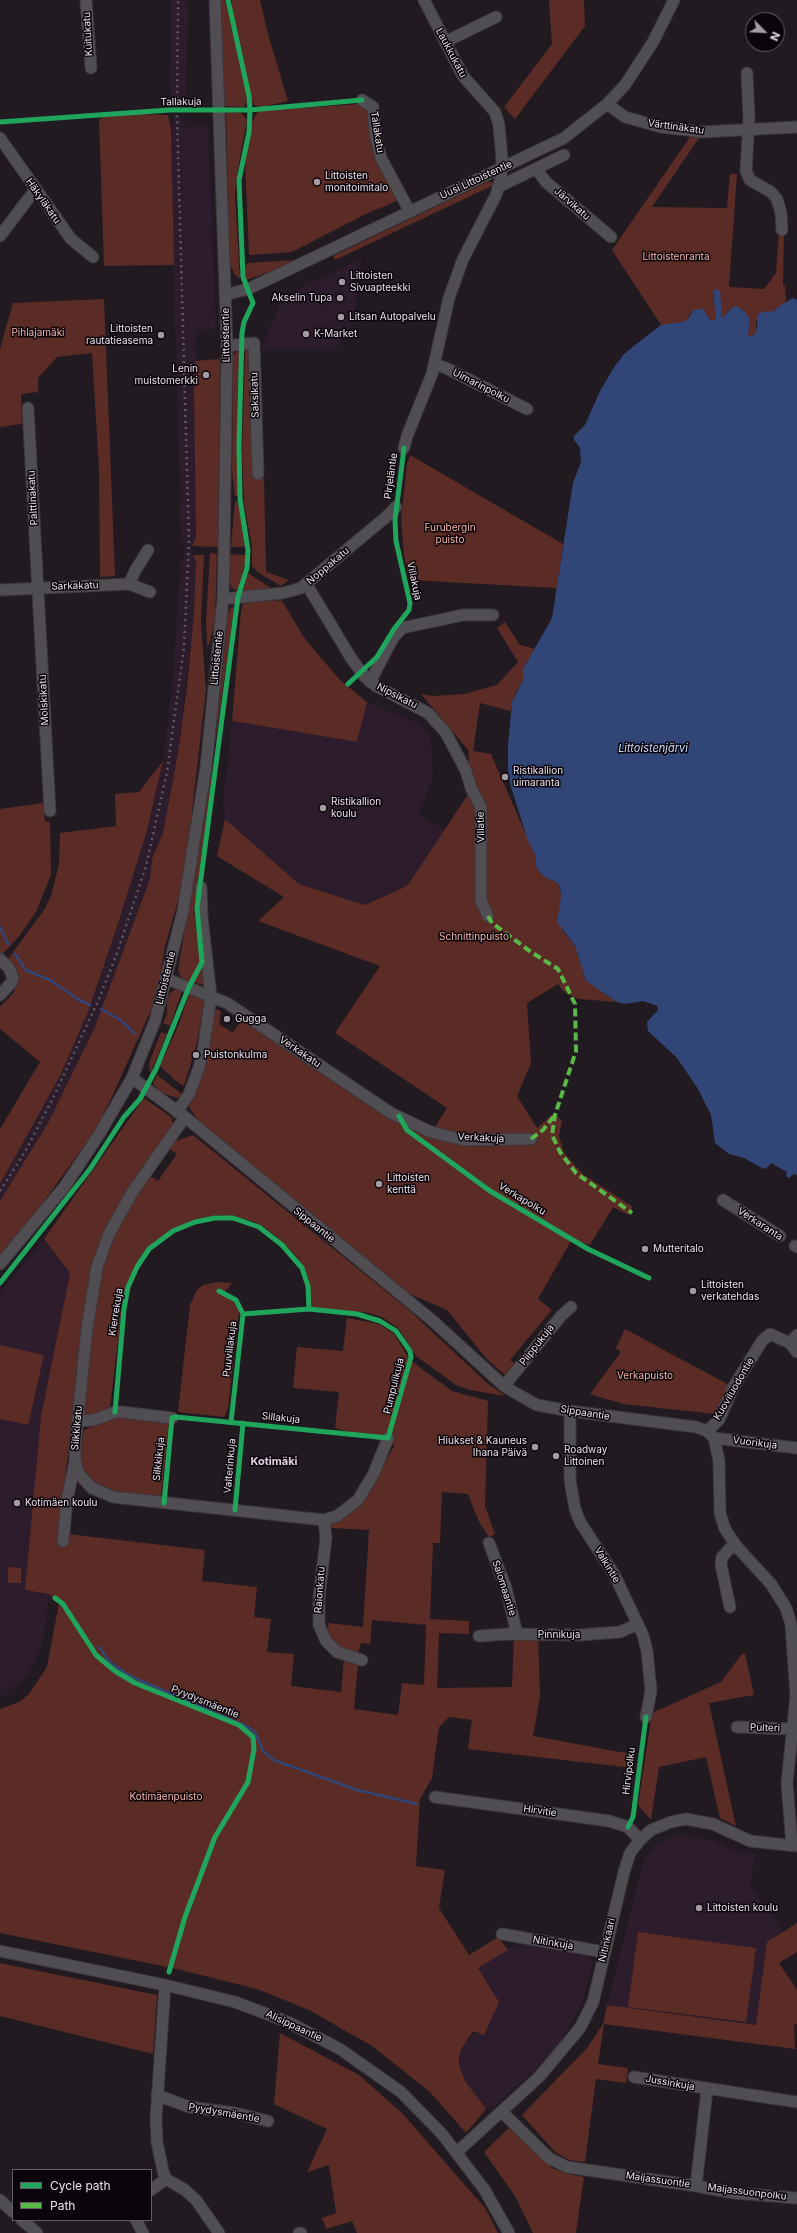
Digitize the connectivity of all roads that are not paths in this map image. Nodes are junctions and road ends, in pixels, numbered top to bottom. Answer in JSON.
{"nodes":[{"id":1,"x":86,"y":0,"type":"edge"},
{"id":2,"x":215,"y":0,"type":"edge"},
{"id":3,"x":424,"y":0,"type":"edge"},
{"id":4,"x":674,"y":0,"type":"edge"},
{"id":5,"x":496,"y":17,"type":"dead end"},
{"id":6,"x":445,"y":42,"type":"junction"},
{"id":7,"x":90,"y":68,"type":"dead end"},
{"id":8,"x":747,"y":73,"type":"dead end"},
{"id":9,"x":362,"y":100,"type":"dead end"},
{"id":10,"x":607,"y":104,"type":"junction"},
{"id":11,"x":797,"y":127,"type":"edge"},
{"id":12,"x":748,"y":129,"type":"junction"},
{"id":13,"x":0,"y":138,"type":"edge"},
{"id":14,"x":564,"y":155,"type":"dead end"},
{"id":15,"x":502,"y":168,"type":"junction"},
{"id":16,"x":536,"y":169,"type":"junction"},
{"id":17,"x":498,"y":187,"type":"junction"},
{"id":18,"x":35,"y":190,"type":"junction"},
{"id":19,"x":410,"y":212,"type":"junction"},
{"id":20,"x":782,"y":230,"type":"dead end"},
{"id":21,"x":0,"y":236,"type":"edge"},
{"id":22,"x":611,"y":237,"type":"dead end"},
{"id":23,"x":93,"y":257,"type":"dead end"},
{"id":24,"x":225,"y":295,"type":"junction"},
{"id":25,"x":227,"y":346,"type":"junction"},
{"id":26,"x":434,"y":364,"type":"junction"},
{"id":27,"x":28,"y":408,"type":"dead end"},
{"id":28,"x":527,"y":409,"type":"dead end"},
{"id":29,"x":404,"y":448,"type":"dead end"},
{"id":30,"x":258,"y":474,"type":"dead end"},
{"id":31,"x":396,"y":507,"type":"dead end"},
{"id":32,"x":148,"y":550,"type":"dead end"},
{"id":33,"x":129,"y":584,"type":"junction"},
{"id":34,"x":307,"y":585,"type":"junction"},
{"id":35,"x":38,"y":588,"type":"junction"},
{"id":36,"x":0,"y":590,"type":"edge"},
{"id":37,"x":150,"y":592,"type":"dead end"},
{"id":38,"x":223,"y":599,"type":"junction"},
{"id":39,"x":493,"y":615,"type":"dead end"},
{"id":40,"x":370,"y":682,"type":"junction"},
{"id":41,"x":450,"y":744,"type":"joint"},
{"id":42,"x":50,"y":811,"type":"dead end"},
{"id":43,"x":201,"y":888,"type":"dead end"},
{"id":44,"x":488,"y":916,"type":"dead end"},
{"id":45,"x":0,"y":959,"type":"edge"},
{"id":46,"x":167,"y":979,"type":"junction"},
{"id":47,"x":0,"y":995,"type":"edge"},
{"id":48,"x":211,"y":996,"type":"junction"},
{"id":49,"x":132,"y":1078,"type":"junction"},
{"id":50,"x":181,"y":1115,"type":"junction"},
{"id":51,"x":431,"y":1132,"type":"joint"},
{"id":52,"x":531,"y":1139,"type":"dead end"},
{"id":53,"x":723,"y":1200,"type":"dead end"},
{"id":54,"x":780,"y":1236,"type":"dead end"},
{"id":55,"x":0,"y":1264,"type":"edge"},
{"id":56,"x":571,"y":1307,"type":"dead end"},
{"id":57,"x":793,"y":1339,"type":"edge"},
{"id":58,"x":797,"y":1352,"type":"edge"},
{"id":59,"x":504,"y":1386,"type":"junction"},
{"id":60,"x":570,"y":1411,"type":"junction"},
{"id":61,"x":172,"y":1418,"type":"dead end"},
{"id":62,"x":78,"y":1421,"type":"junction"},
{"id":63,"x":710,"y":1434,"type":"junction"},
{"id":64,"x":388,"y":1438,"type":"dead end"},
{"id":65,"x":797,"y":1448,"type":"edge"},
{"id":66,"x":75,"y":1461,"type":"junction"},
{"id":67,"x":324,"y":1520,"type":"junction"},
{"id":68,"x":63,"y":1541,"type":"dead end"},
{"id":69,"x":488,"y":1543,"type":"dead end"},
{"id":70,"x":734,"y":1544,"type":"junction"},
{"id":71,"x":730,"y":1607,"type":"dead end"},
{"id":72,"x":638,"y":1624,"type":"junction"},
{"id":73,"x":518,"y":1634,"type":"junction"},
{"id":74,"x":795,"y":1635,"type":"edge"},
{"id":75,"x":479,"y":1636,"type":"dead end"},
{"id":76,"x":362,"y":1660,"type":"dead end"},
{"id":77,"x":646,"y":1717,"type":"dead end"},
{"id":78,"x":737,"y":1727,"type":"dead end"},
{"id":79,"x":793,"y":1729,"type":"junction"},
{"id":80,"x":435,"y":1797,"type":"dead end"},
{"id":81,"x":640,"y":1840,"type":"junction"},
{"id":82,"x":794,"y":1846,"type":"edge"},
{"id":83,"x":502,"y":1934,"type":"dead end"},
{"id":84,"x":0,"y":1951,"type":"edge"},
{"id":85,"x":604,"y":1952,"type":"junction"},
{"id":86,"x":165,"y":1985,"type":"junction"},
{"id":87,"x":634,"y":2077,"type":"dead end"},
{"id":88,"x":707,"y":2090,"type":"junction"},
{"id":89,"x":157,"y":2095,"type":"junction"},
{"id":90,"x":797,"y":2102,"type":"edge"},
{"id":91,"x":502,"y":2112,"type":"junction"},
{"id":92,"x":268,"y":2121,"type":"dead end"},
{"id":93,"x":457,"y":2152,"type":"junction"},
{"id":94,"x":166,"y":2179,"type":"junction"},
{"id":95,"x":696,"y":2186,"type":"junction"},
{"id":96,"x":152,"y":2189,"type":"edge"},
{"id":97,"x":797,"y":2198,"type":"edge"},
{"id":98,"x":0,"y":2200,"type":"edge"},
{"id":99,"x":12,"y":2211,"type":"edge"},
{"id":100,"x":23,"y":2221,"type":"edge"},
{"id":101,"x":137,"y":2221,"type":"edge"},
{"id":102,"x":37,"y":2233,"type":"edge"},
{"id":103,"x":143,"y":2233,"type":"edge"},
{"id":104,"x":219,"y":2233,"type":"edge"},
{"id":105,"x":509,"y":2233,"type":"edge"}],
"edges":[{"from":1,"to":7,"type":"street","name":"Kuitukatu"},
{"from":2,"to":24,"type":"street","name":"Littoistentie"},
{"from":3,"to":6,"type":"street","name":"Laukkukatu"},
{"from":4,"to":10,"type":"street","name":"Uusi Littoistentie"},
{"from":5,"to":6,"type":"street"},
{"from":6,"to":15,"type":"street","name":"Laukkukatu"},
{"from":8,"to":12,"type":"street"},
{"from":9,"to":19,"type":"street","name":"Tallakatu"},
{"from":10,"to":12,"type":"street","name":"Värttinäkatu"},
{"from":10,"to":15,"type":"street","name":"Uusi Littoistentie"},
{"from":11,"to":12,"type":"street","name":"Värttinäkatu"},
{"from":12,"to":20,"type":"street"},
{"from":13,"to":18,"type":"street","name":"Häkyläkatu"},
{"from":14,"to":16,"type":"street"},
{"from":15,"to":17,"type":"street","name":"Pirjeläntie"},
{"from":15,"to":19,"type":"street","name":"Uusi Littoistentie"},
{"from":16,"to":17,"type":"street"},
{"from":16,"to":22,"type":"street","name":"Järvikatu"},
{"from":17,"to":26,"type":"street","name":"Pirjeläntie"},
{"from":18,"to":21,"type":"street"},
{"from":18,"to":23,"type":"street","name":"Häkyläkatu"},
{"from":19,"to":24,"type":"street","name":"Uusi Littoistentie"},
{"from":24,"to":25,"type":"street","name":"Littoistentie"},
{"from":25,"to":30,"type":"street","name":"Saksikatu"},
{"from":25,"to":38,"type":"street","name":"Littoistentie"},
{"from":26,"to":28,"type":"street","name":"Uimarinpolku"},
{"from":26,"to":29,"type":"street","name":"Pirjeläntie"},
{"from":27,"to":35,"type":"street","name":"Palttinakatu"},
{"from":31,"to":34,"type":"street","name":"Noppakatu"},
{"from":32,"to":33,"type":"street"},
{"from":33,"to":35,"type":"street","name":"Sarkakatu"},
{"from":33,"to":37,"type":"street","name":"Sarkakatu"},
{"from":34,"to":38,"type":"street","name":"Noppakatu"},
{"from":34,"to":40,"type":"street","name":"Nipsikatu"},
{"from":35,"to":36,"type":"street","name":"Sarkakatu"},
{"from":35,"to":42,"type":"street","name":"Molskikatu"},
{"from":38,"to":46,"type":"street","name":"Littoistentie"},
{"from":39,"to":40,"type":"street"},
{"from":40,"to":41,"type":"street","name":"Nipsikatu"},
{"from":41,"to":44,"type":"street","name":"Villatie"},
{"from":43,"to":48,"type":"street","name":"Silkkikatu"},
{"from":45,"to":47,"type":"street"},
{"from":46,"to":48,"type":"street","name":"Verkakatu"},
{"from":46,"to":49,"type":"street","name":"Littoistentie"},
{"from":48,"to":50,"type":"street","name":"Silkkikatu"},
{"from":48,"to":51,"type":"street","name":"Verkakatu"},
{"from":49,"to":50,"type":"street","name":"Sippaantie"},
{"from":49,"to":55,"type":"street","name":"Littoistentie"},
{"from":50,"to":59,"type":"street","name":"Sippaantie"},
{"from":50,"to":62,"type":"street","name":"Silkkikatu"},
{"from":51,"to":52,"type":"street","name":"Verkakuja"},
{"from":53,"to":54,"type":"street","name":"Verkaranta"},
{"from":56,"to":59,"type":"street","name":"Piippukuja"},
{"from":57,"to":58,"type":"street"},
{"from":57,"to":63,"type":"street","name":"Kuoviluodontie"},
{"from":59,"to":60,"type":"street","name":"Sippaantie"},
{"from":60,"to":63,"type":"street","name":"Sippaantie"},
{"from":60,"to":72,"type":"street","name":"Valkintie"},
{"from":61,"to":62,"type":"street"},
{"from":62,"to":66,"type":"street","name":"Silkkikatu"},
{"from":63,"to":65,"type":"street","name":"Vuorikuja"},
{"from":63,"to":70,"type":"street"},
{"from":64,"to":67,"type":"street","name":"Silkkikatu"},
{"from":66,"to":67,"type":"street","name":"Silkkikatu"},
{"from":66,"to":68,"type":"street"},
{"from":67,"to":76,"type":"street","name":"Raionkatu"},
{"from":69,"to":73,"type":"street","name":"Salomaantie"},
{"from":70,"to":71,"type":"street"},
{"from":70,"to":74,"type":"street"},
{"from":72,"to":73,"type":"street","name":"Pinnikuja"},
{"from":72,"to":77,"type":"street","name":"Valkintie"},
{"from":73,"to":75,"type":"street","name":"Pinnikuja"},
{"from":74,"to":79,"type":"street"},
{"from":78,"to":79,"type":"street","name":"Pulteri"},
{"from":79,"to":82,"type":"street"},
{"from":80,"to":81,"type":"street","name":"Hirvitie"},
{"from":81,"to":82,"type":"street","name":"Nitinkaari"},
{"from":81,"to":85,"type":"street","name":"Nitinkaari"},
{"from":83,"to":85,"type":"street","name":"Nitinkuja"},
{"from":84,"to":86,"type":"street","name":"Alisippaantie"},
{"from":85,"to":91,"type":"street","name":"Nitinkaari"},
{"from":86,"to":89,"type":"street"},
{"from":86,"to":93,"type":"street","name":"Alisippaantie"},
{"from":87,"to":88,"type":"street","name":"Jussinkuja"},
{"from":88,"to":90,"type":"street"},
{"from":88,"to":95,"type":"street","name":"Maijassuontie"},
{"from":89,"to":92,"type":"street","name":"Pyydysmäentie"},
{"from":89,"to":94,"type":"street"},
{"from":91,"to":93,"type":"street","name":"Nitinkaari"},
{"from":91,"to":95,"type":"street","name":"Maijassuontie"},
{"from":93,"to":105,"type":"street","name":"Alisippaantie"},
{"from":94,"to":96,"type":"street"},
{"from":94,"to":104,"type":"street"},
{"from":95,"to":97,"type":"street","name":"Maijassuonpolku"},
{"from":98,"to":99,"type":"street"},
{"from":100,"to":102,"type":"street"},
{"from":101,"to":103,"type":"street"}]}
